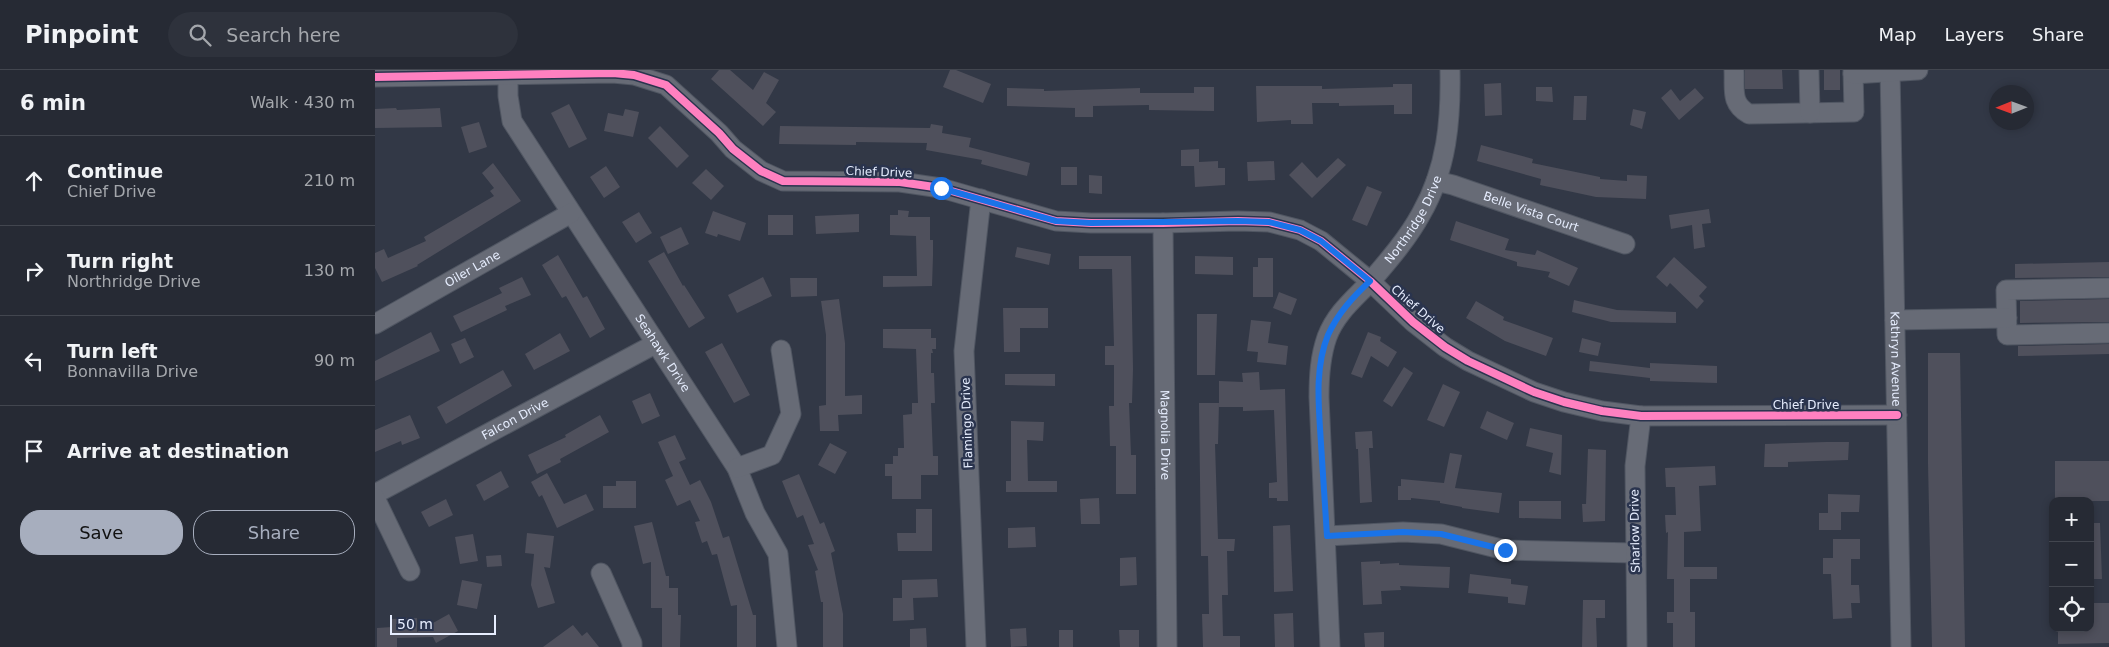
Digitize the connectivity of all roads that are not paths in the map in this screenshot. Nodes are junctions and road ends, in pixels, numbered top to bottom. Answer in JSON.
{"nodes":[{"id":1,"x":1450,"y":70,"type":"edge"},
{"id":2,"x":1734,"y":70,"type":"edge"},
{"id":3,"x":1809,"y":70,"type":"edge"},
{"id":4,"x":1890,"y":70,"type":"edge"},
{"id":5,"x":1918,"y":70,"type":"edge"},
{"id":6,"x":1853,"y":72,"type":"edge"},
{"id":7,"x":508,"y":73,"type":"edge"},
{"id":8,"x":375,"y":77,"type":"edge"},
{"id":9,"x":1810,"y":113,"type":"junction"},
{"id":10,"x":1436,"y":181,"type":"junction"},
{"id":11,"x":981,"y":199,"type":"junction"},
{"id":12,"x":571,"y":213,"type":"junction"},
{"id":13,"x":1163,"y":223,"type":"junction"},
{"id":14,"x":1625,"y":244,"type":"dead end"},
{"id":15,"x":1370,"y":281,"type":"junction"},
{"id":16,"x":2109,"y":288,"type":"edge"},
{"id":17,"x":2007,"y":318,"type":"junction"},
{"id":18,"x":1895,"y":320,"type":"junction"},
{"id":19,"x":375,"y":324,"type":"edge"},
{"id":20,"x":2109,"y":333,"type":"edge"},
{"id":21,"x":655,"y":344,"type":"junction"},
{"id":22,"x":781,"y":350,"type":"dead end"},
{"id":23,"x":1641,"y":416,"type":"junction"},
{"id":24,"x":1897,"y":416,"type":"junction"},
{"id":25,"x":737,"y":468,"type":"junction"},
{"id":26,"x":375,"y":494,"type":"edge"},
{"id":27,"x":375,"y":498,"type":"edge"},
{"id":28,"x":1327,"y":536,"type":"junction"},
{"id":29,"x":1635,"y":553,"type":"junction"},
{"id":30,"x":410,"y":571,"type":"dead end"},
{"id":31,"x":601,"y":573,"type":"dead end"},
{"id":32,"x":632,"y":647,"type":"edge"},
{"id":33,"x":787,"y":647,"type":"edge"},
{"id":34,"x":976,"y":647,"type":"edge"},
{"id":35,"x":1167,"y":647,"type":"edge"},
{"id":36,"x":1330,"y":647,"type":"edge"},
{"id":37,"x":1637,"y":647,"type":"edge"},
{"id":38,"x":1901,"y":647,"type":"edge"}],
"edges":[{"from":1,"to":10,"type":"street","name":"Northridge Drive"},
{"from":2,"to":9,"type":"street"},
{"from":3,"to":9,"type":"street"},
{"from":4,"to":5,"type":"street"},
{"from":4,"to":6,"type":"street"},
{"from":4,"to":18,"type":"street","name":"Kathryn Avenue"},
{"from":6,"to":9,"type":"street"},
{"from":7,"to":8,"type":"street","name":"Chief Drive"},
{"from":7,"to":11,"type":"street","name":"Chief Drive"},
{"from":7,"to":12,"type":"street","name":"Seahawk Drive"},
{"from":10,"to":14,"type":"street","name":"Belle Vista Court"},
{"from":10,"to":15,"type":"street","name":"Northridge Drive"},
{"from":11,"to":13,"type":"street","name":"Chief Drive"},
{"from":11,"to":34,"type":"street","name":"Flamingo Drive"},
{"from":12,"to":19,"type":"street","name":"Oiler Lane"},
{"from":12,"to":21,"type":"street","name":"Seahawk Drive"},
{"from":13,"to":15,"type":"street","name":"Chief Drive"},
{"from":13,"to":35,"type":"street","name":"Magnolia Drive"},
{"from":15,"to":23,"type":"street","name":"Chief Drive"},
{"from":15,"to":28,"type":"street","name":"Northridge Drive"},
{"from":16,"to":17,"type":"street"},
{"from":17,"to":18,"type":"street"},
{"from":17,"to":20,"type":"street"},
{"from":18,"to":24,"type":"street","name":"Kathryn Avenue"},
{"from":21,"to":25,"type":"street","name":"Seahawk Drive"},
{"from":21,"to":26,"type":"street","name":"Falcon Drive"},
{"from":22,"to":25,"type":"street"},
{"from":23,"to":24,"type":"street","name":"Chief Drive"},
{"from":23,"to":29,"type":"street","name":"Sharlow Drive"},
{"from":24,"to":38,"type":"street","name":"Kathryn Avenue"},
{"from":25,"to":33,"type":"street","name":"Seahawk Drive"},
{"from":27,"to":30,"type":"street"},
{"from":28,"to":29,"type":"street"},
{"from":28,"to":36,"type":"street","name":"Northridge Drive"},
{"from":29,"to":37,"type":"street","name":"Sharlow Drive"},
{"from":31,"to":32,"type":"street"}]}
